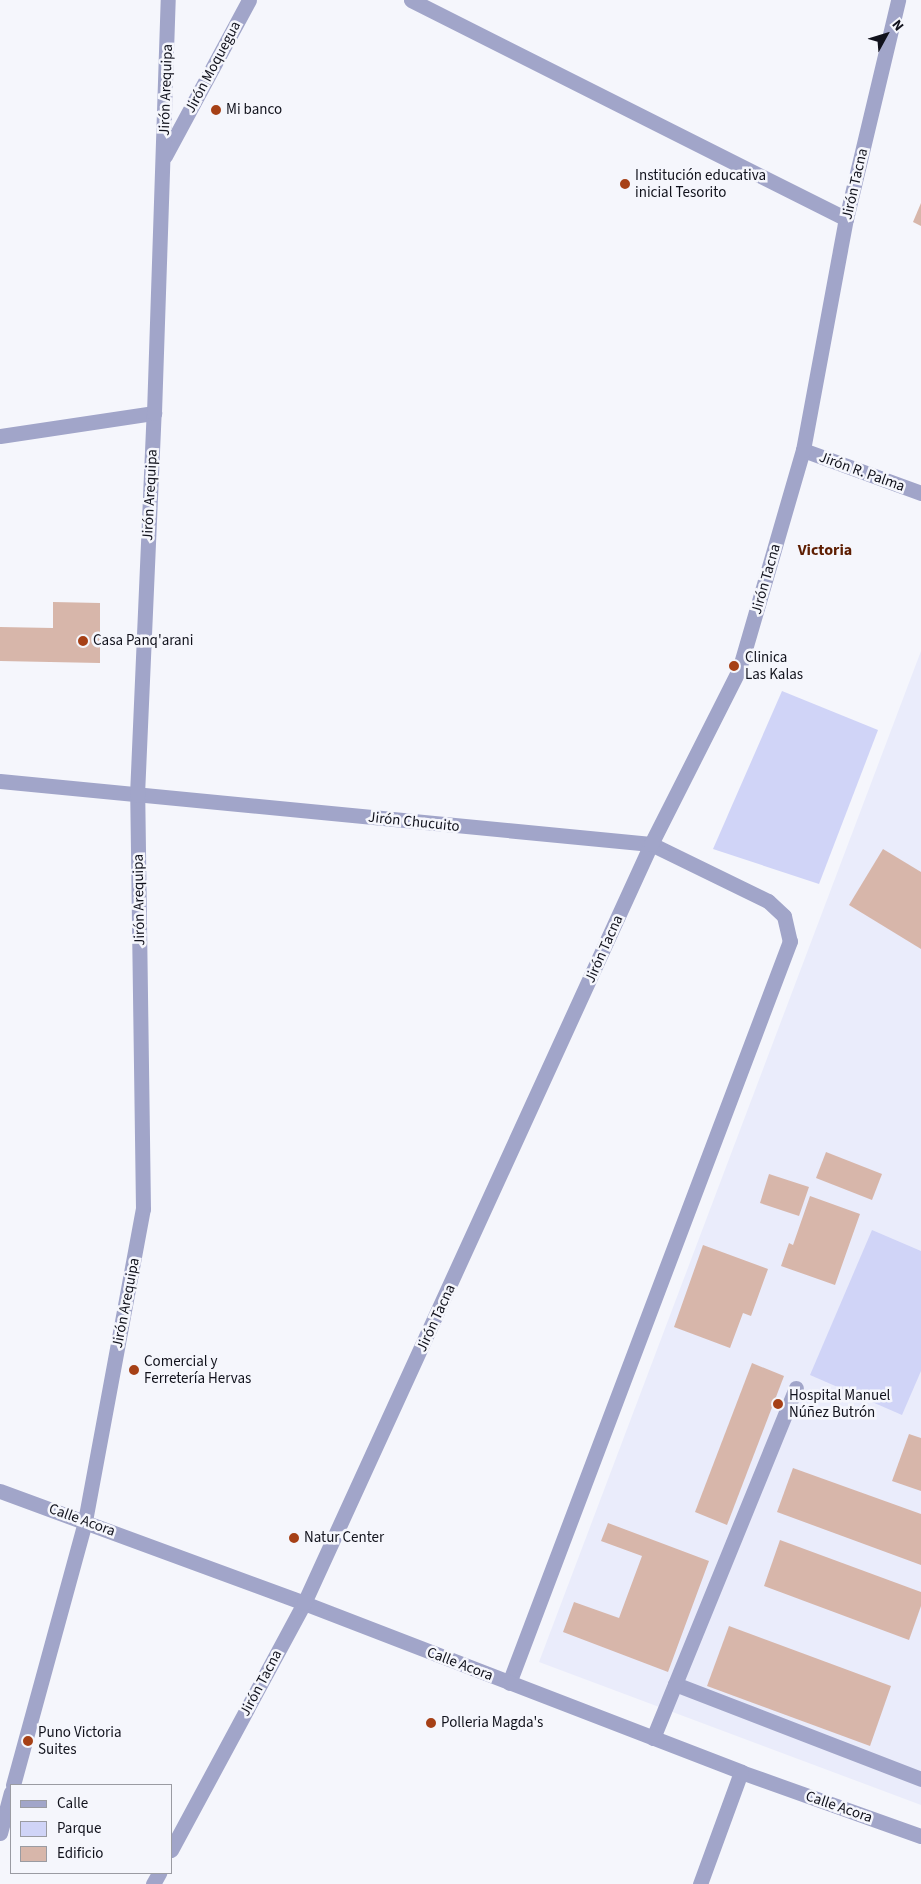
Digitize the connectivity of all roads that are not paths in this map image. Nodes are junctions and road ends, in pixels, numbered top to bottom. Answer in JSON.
{"nodes":[{"id":1,"x":168,"y":0,"type":"edge"},
{"id":2,"x":249,"y":0,"type":"edge"},
{"id":3,"x":411,"y":0,"type":"edge"},
{"id":4,"x":898,"y":0,"type":"edge"},
{"id":5,"x":163,"y":160,"type":"junction"},
{"id":6,"x":846,"y":219,"type":"junction"},
{"id":7,"x":154,"y":413,"type":"junction"},
{"id":8,"x":0,"y":436,"type":"edge"},
{"id":9,"x":803,"y":450,"type":"junction"},
{"id":10,"x":921,"y":494,"type":"edge"},
{"id":11,"x":0,"y":781,"type":"edge"},
{"id":12,"x":136,"y":795,"type":"junction"},
{"id":13,"x":652,"y":844,"type":"junction"},
{"id":14,"x":796,"y":1388,"type":"dead end"},
{"id":15,"x":0,"y":1491,"type":"edge"},
{"id":16,"x":85,"y":1521,"type":"junction"},
{"id":17,"x":304,"y":1603,"type":"junction"},
{"id":18,"x":509,"y":1683,"type":"junction"},
{"id":19,"x":675,"y":1684,"type":"junction"},
{"id":20,"x":653,"y":1738,"type":"junction"},
{"id":21,"x":741,"y":1772,"type":"junction"},
{"id":22,"x":921,"y":1779,"type":"edge"},
{"id":23,"x":13,"y":1784,"type":"edge"},
{"id":24,"x":10,"y":1796,"type":"edge"},
{"id":25,"x":0,"y":1833,"type":"edge"},
{"id":26,"x":921,"y":1836,"type":"edge"},
{"id":27,"x":172,"y":1848,"type":"edge"},
{"id":28,"x":700,"y":1884,"type":"edge"}],
"edges":[{"from":1,"to":5,"type":"street","name":"Jirón Arequipa"},
{"from":2,"to":5,"type":"street","name":"Jirón Moquegua"},
{"from":3,"to":6,"type":"street"},
{"from":4,"to":6,"type":"street","name":"Jirón Tacna"},
{"from":5,"to":7,"type":"street","name":"Jirón Arequipa"},
{"from":6,"to":9,"type":"street","name":"Jirón Tacna"},
{"from":7,"to":8,"type":"street"},
{"from":7,"to":12,"type":"street","name":"Jirón Arequipa"},
{"from":9,"to":10,"type":"street","name":"Jirón R. Palma"},
{"from":9,"to":13,"type":"street","name":"Jirón Tacna"},
{"from":11,"to":12,"type":"street","name":"Jirón Chucuito"},
{"from":12,"to":13,"type":"street","name":"Jirón Chucuito"},
{"from":12,"to":16,"type":"street","name":"Jirón Arequipa"},
{"from":13,"to":17,"type":"street","name":"Jirón Tacna"},
{"from":13,"to":18,"type":"street","name":"Jirón Chucuito"},
{"from":14,"to":19,"type":"street"},
{"from":15,"to":16,"type":"street","name":"Calle Acora"},
{"from":16,"to":17,"type":"street","name":"Calle Acora"},
{"from":16,"to":23,"type":"street","name":"Jirón Arequipa"},
{"from":17,"to":18,"type":"street","name":"Calle Acora"},
{"from":17,"to":27,"type":"street","name":"Jirón Tacna"},
{"from":18,"to":20,"type":"street","name":"Calle Acora"},
{"from":19,"to":20,"type":"street"},
{"from":19,"to":22,"type":"street"},
{"from":20,"to":21,"type":"street","name":"Calle Acora"},
{"from":21,"to":26,"type":"street","name":"Calle Acora"},
{"from":21,"to":28,"type":"street"},
{"from":24,"to":25,"type":"street"}]}
